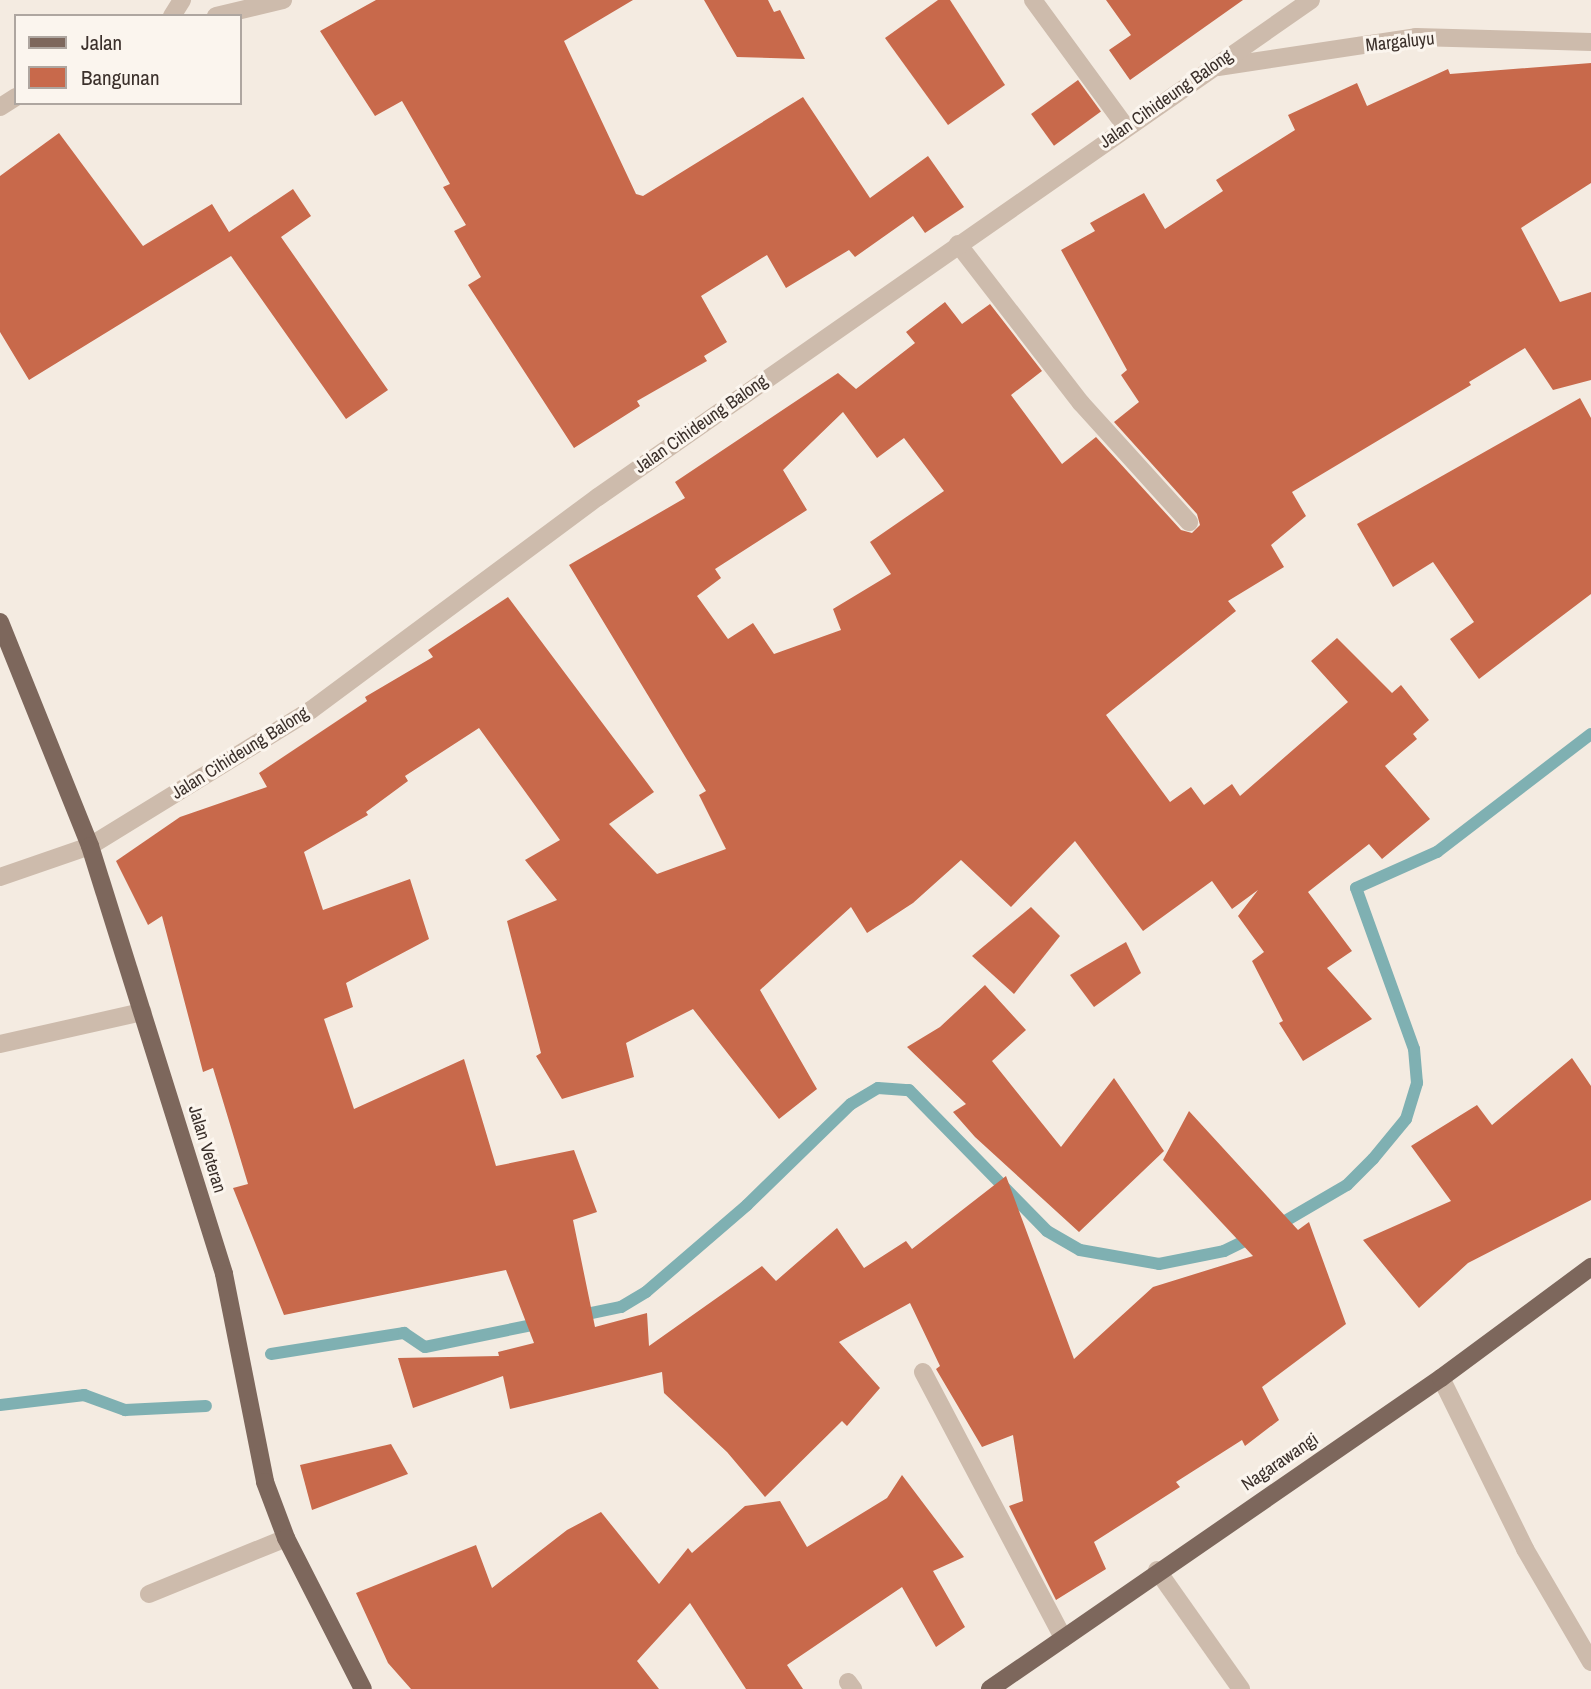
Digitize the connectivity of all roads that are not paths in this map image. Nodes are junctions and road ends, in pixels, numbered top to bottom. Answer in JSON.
{"nodes":[{"id":1,"x":283,"y":0,"type":"edge"},
{"id":2,"x":1033,"y":0,"type":"edge"},
{"id":3,"x":1311,"y":0,"type":"edge"},
{"id":4,"x":224,"y":14,"type":"edge"},
{"id":5,"x":1591,"y":42,"type":"edge"},
{"id":6,"x":1211,"y":68,"type":"junction"},
{"id":7,"x":1126,"y":127,"type":"junction"},
{"id":8,"x":958,"y":244,"type":"junction"},
{"id":9,"x":1189,"y":522,"type":"dead end"},
{"id":10,"x":0,"y":622,"type":"edge"},
{"id":11,"x":90,"y":846,"type":"junction"},
{"id":12,"x":0,"y":877,"type":"edge"},
{"id":13,"x":142,"y":1012,"type":"junction"},
{"id":14,"x":0,"y":1044,"type":"edge"},
{"id":15,"x":1591,"y":1267,"type":"edge"},
{"id":16,"x":923,"y":1372,"type":"dead end"},
{"id":17,"x":1441,"y":1378,"type":"junction"},
{"id":18,"x":286,"y":1538,"type":"junction"},
{"id":19,"x":1157,"y":1570,"type":"junction"},
{"id":20,"x":149,"y":1594,"type":"dead end"},
{"id":21,"x":1063,"y":1638,"type":"junction"},
{"id":22,"x":1591,"y":1662,"type":"edge"},
{"id":23,"x":363,"y":1689,"type":"edge"},
{"id":24,"x":990,"y":1689,"type":"edge"},
{"id":25,"x":1241,"y":1689,"type":"edge"}],
"edges":[{"from":1,"to":4,"type":"street"},
{"from":2,"to":7,"type":"street"},
{"from":3,"to":6,"type":"street","name":"Jalan Cihideung Balong"},
{"from":5,"to":6,"type":"street","name":"Margaluyu"},
{"from":6,"to":7,"type":"street","name":"Jalan Cihideung Balong"},
{"from":7,"to":8,"type":"street","name":"Jalan Cihideung Balong"},
{"from":8,"to":9,"type":"street"},
{"from":8,"to":11,"type":"street","name":"Jalan Cihideung Balong"},
{"from":10,"to":11,"type":"main road","name":"Jalan Veteran"},
{"from":11,"to":12,"type":"street","name":"Jalan Cihideung Balong"},
{"from":11,"to":13,"type":"main road","name":"Jalan Veteran"},
{"from":13,"to":14,"type":"street"},
{"from":13,"to":18,"type":"main road","name":"Jalan Veteran"},
{"from":15,"to":17,"type":"main road","name":"Nagarawangi"},
{"from":16,"to":21,"type":"street"},
{"from":17,"to":19,"type":"main road","name":"Nagarawangi"},
{"from":17,"to":22,"type":"street"},
{"from":18,"to":20,"type":"street"},
{"from":18,"to":23,"type":"main road","name":"Jalan Veteran"},
{"from":19,"to":21,"type":"main road","name":"Nagarawangi"},
{"from":19,"to":25,"type":"street"},
{"from":21,"to":24,"type":"main road","name":"Nagarawangi"}]}
